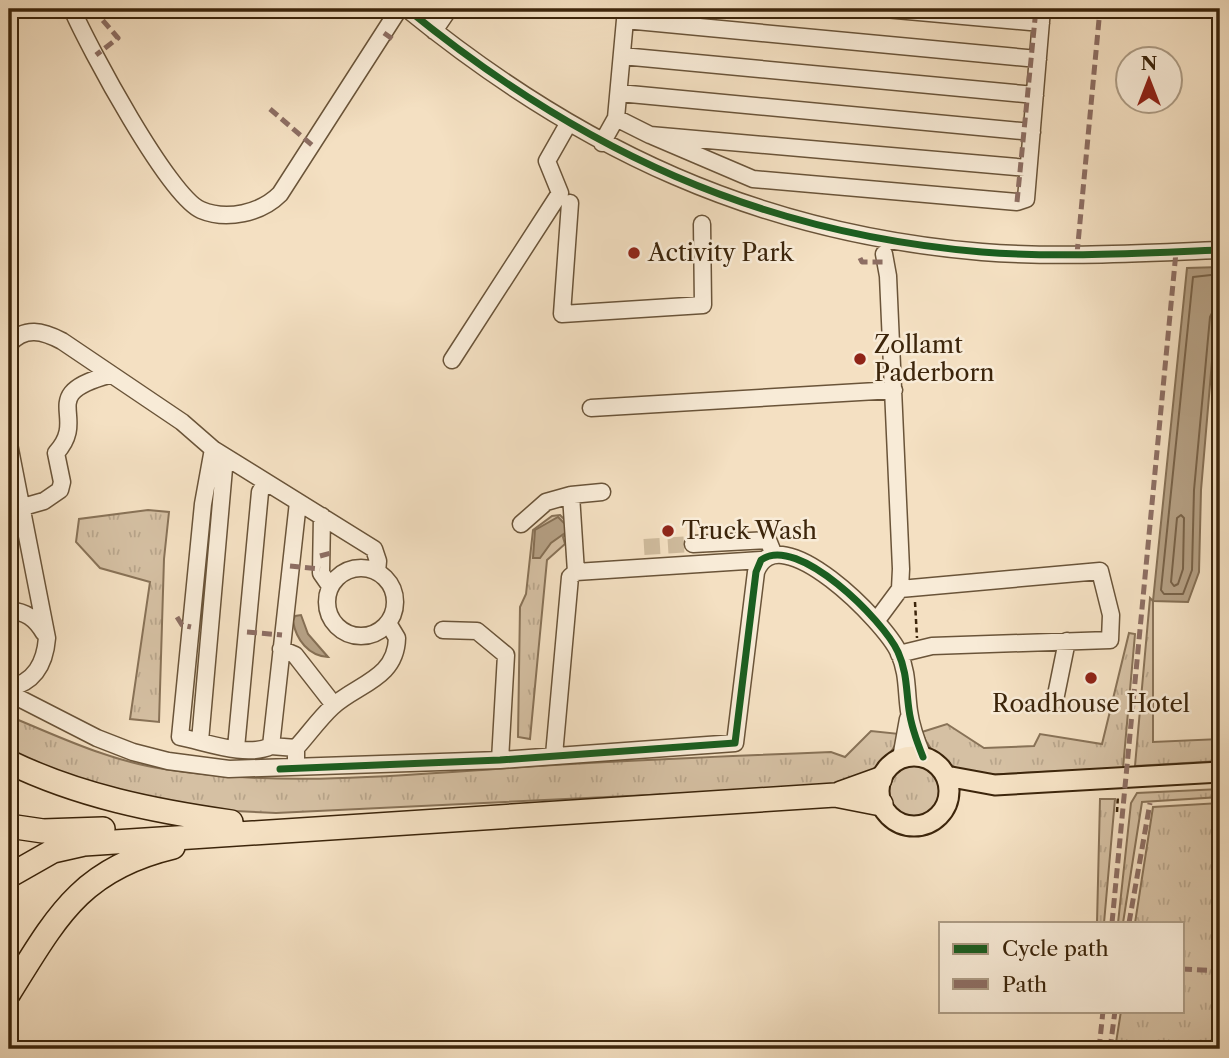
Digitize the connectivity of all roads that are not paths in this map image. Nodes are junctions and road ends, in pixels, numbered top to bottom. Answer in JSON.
{"nodes":[{"id":1,"x":72,"y":9,"type":"edge"},
{"id":2,"x":399,"y":9,"type":"edge"},
{"id":3,"x":407,"y":9,"type":"edge"},
{"id":4,"x":449,"y":9,"type":"edge"},
{"id":5,"x":885,"y":9,"type":"edge"},
{"id":6,"x":626,"y":15,"type":"edge"},
{"id":7,"x":1041,"y":16,"type":"edge"},
{"id":8,"x":434,"y":31,"type":"junction"},
{"id":9,"x":622,"y":56,"type":"junction"},
{"id":10,"x":1038,"y":59,"type":"junction"},
{"id":11,"x":619,"y":93,"type":"junction"},
{"id":12,"x":1035,"y":95,"type":"junction"},
{"id":13,"x":616,"y":118,"type":"junction"},
{"id":14,"x":568,"y":124,"type":"junction"},
{"id":15,"x":1032,"y":132,"type":"junction"},
{"id":16,"x":650,"y":135,"type":"junction"},
{"id":17,"x":602,"y":143,"type":"junction"},
{"id":18,"x":1028,"y":168,"type":"junction"},
{"id":19,"x":570,"y":203,"type":"dead end"},
{"id":20,"x":702,"y":224,"type":"dead end"},
{"id":21,"x":1220,"y":250,"type":"edge"},
{"id":22,"x":884,"y":254,"type":"dead end"},
{"id":23,"x":9,"y":344,"type":"edge"},
{"id":24,"x":76,"y":352,"type":"junction"},
{"id":25,"x":452,"y":360,"type":"dead end"},
{"id":26,"x":109,"y":375,"type":"junction"},
{"id":27,"x":77,"y":386,"type":"junction"},
{"id":28,"x":894,"y":390,"type":"junction"},
{"id":29,"x":591,"y":408,"type":"dead end"},
{"id":30,"x":9,"y":444,"type":"edge"},
{"id":31,"x":219,"y":453,"type":"junction"},
{"id":32,"x":266,"y":482,"type":"junction"},
{"id":33,"x":602,"y":492,"type":"dead end"},
{"id":34,"x":571,"y":495,"type":"junction"},
{"id":35,"x":298,"y":502,"type":"junction"},
{"id":36,"x":15,"y":510,"type":"edge"},
{"id":37,"x":322,"y":516,"type":"junction"},
{"id":38,"x":521,"y":524,"type":"dead end"},
{"id":39,"x":692,"y":544,"type":"tunnel mouth"},
{"id":40,"x":767,"y":558,"type":"junction"},
{"id":41,"x":377,"y":572,"type":"junction"},
{"id":42,"x":576,"y":572,"type":"junction"},
{"id":43,"x":330,"y":586,"type":"junction"},
{"id":44,"x":900,"y":589,"type":"junction"},
{"id":45,"x":9,"y":610,"type":"edge"},
{"id":46,"x":877,"y":620,"type":"junction"},
{"id":47,"x":388,"y":623,"type":"junction"},
{"id":48,"x":443,"y":630,"type":"dead end"},
{"id":49,"x":47,"y":638,"type":"junction"},
{"id":50,"x":1067,"y":641,"type":"junction"},
{"id":51,"x":281,"y":649,"type":"junction"},
{"id":52,"x":899,"y":654,"type":"junction"},
{"id":53,"x":9,"y":688,"type":"edge"},
{"id":54,"x":9,"y":693,"type":"edge"},
{"id":55,"x":1055,"y":700,"type":"dead end"},
{"id":56,"x":334,"y":705,"type":"junction"},
{"id":57,"x":909,"y":713,"type":"junction"},
{"id":58,"x":271,"y":746,"type":"junction"},
{"id":59,"x":236,"y":748,"type":"junction"},
{"id":60,"x":296,"y":748,"type":"junction"},
{"id":61,"x":554,"y":755,"type":"junction"},
{"id":62,"x":923,"y":757,"type":"junction"},
{"id":63,"x":901,"y":758,"type":"junction"},
{"id":64,"x":500,"y":760,"type":"junction"},
{"id":65,"x":9,"y":762,"type":"edge"},
{"id":66,"x":296,"y":768,"type":"junction"},
{"id":67,"x":1220,"y":772,"type":"edge"},
{"id":68,"x":946,"y":776,"type":"junction"},
{"id":69,"x":880,"y":779,"type":"junction"},
{"id":70,"x":995,"y":785,"type":"junction"},
{"id":71,"x":835,"y":795,"type":"junction"},
{"id":72,"x":948,"y":800,"type":"junction"},
{"id":73,"x":881,"y":804,"type":"junction"},
{"id":74,"x":9,"y":826,"type":"edge"},
{"id":75,"x":239,"y":828,"type":"junction"},
{"id":76,"x":9,"y":876,"type":"edge"},
{"id":77,"x":9,"y":993,"type":"edge"}],
"edges":[{"from":1,"to":2,"type":"street"},
{"from":3,"to":8,"type":"street"},
{"from":4,"to":8,"type":"street"},
{"from":5,"to":7,"type":"street"},
{"from":6,"to":9,"type":"street"},
{"from":6,"to":10,"type":"street"},
{"from":7,"to":10,"type":"street"},
{"from":8,"to":14,"type":"street"},
{"from":9,"to":11,"type":"street"},
{"from":9,"to":12,"type":"street"},
{"from":10,"to":12,"type":"street"},
{"from":11,"to":13,"type":"street"},
{"from":11,"to":15,"type":"street"},
{"from":12,"to":15,"type":"street"},
{"from":13,"to":16,"type":"street"},
{"from":13,"to":17,"type":"street"},
{"from":14,"to":17,"type":"street"},
{"from":14,"to":25,"type":"street"},
{"from":15,"to":18,"type":"street"},
{"from":16,"to":18,"type":"street"},
{"from":16,"to":18,"type":"street"},
{"from":17,"to":21,"type":"street"},
{"from":19,"to":20,"type":"street"},
{"from":22,"to":28,"type":"street"},
{"from":23,"to":24,"type":"street"},
{"from":24,"to":26,"type":"street"},
{"from":24,"to":27,"type":"street"},
{"from":26,"to":27,"type":"street"},
{"from":26,"to":31,"type":"street"},
{"from":27,"to":36,"type":"street"},
{"from":28,"to":29,"type":"street"},
{"from":28,"to":44,"type":"street"},
{"from":30,"to":36,"type":"street"},
{"from":31,"to":32,"type":"street"},
{"from":31,"to":59,"type":"street"},
{"from":32,"to":35,"type":"street"},
{"from":32,"to":59,"type":"street"},
{"from":33,"to":34,"type":"street"},
{"from":34,"to":38,"type":"street"},
{"from":34,"to":42,"type":"street"},
{"from":35,"to":37,"type":"street"},
{"from":35,"to":51,"type":"street"},
{"from":36,"to":49,"type":"street"},
{"from":37,"to":41,"type":"street"},
{"from":37,"to":43,"type":"street"},
{"from":39,"to":40,"type":"street"},
{"from":40,"to":42,"type":"street"},
{"from":40,"to":46,"type":"street"},
{"from":40,"to":61,"type":"street"},
{"from":41,"to":43,"type":"street"},
{"from":41,"to":47,"type":"street"},
{"from":42,"to":61,"type":"street"},
{"from":43,"to":47,"type":"street"},
{"from":44,"to":46,"type":"street"},
{"from":44,"to":50,"type":"street"},
{"from":45,"to":49,"type":"street"},
{"from":46,"to":52,"type":"street"},
{"from":47,"to":56,"type":"street"},
{"from":48,"to":64,"type":"street"},
{"from":49,"to":53,"type":"street"},
{"from":50,"to":52,"type":"street"},
{"from":50,"to":55,"type":"street"},
{"from":51,"to":56,"type":"street"},
{"from":51,"to":58,"type":"street"},
{"from":52,"to":57,"type":"street"},
{"from":54,"to":66,"type":"street"},
{"from":56,"to":60,"type":"street"},
{"from":57,"to":62,"type":"street"},
{"from":57,"to":63,"type":"street"},
{"from":58,"to":59,"type":"street"},
{"from":58,"to":60,"type":"street"},
{"from":60,"to":66,"type":"street"},
{"from":61,"to":64,"type":"street"},
{"from":62,"to":63,"type":"main road"},
{"from":62,"to":68,"type":"main road"},
{"from":63,"to":69,"type":"main road"},
{"from":64,"to":66,"type":"street"},
{"from":65,"to":75,"type":"highway"},
{"from":67,"to":70,"type":"main road"},
{"from":68,"to":70,"type":"main road"},
{"from":68,"to":72,"type":"main road"},
{"from":69,"to":71,"type":"highway"},
{"from":69,"to":73,"type":"main road"},
{"from":70,"to":72,"type":"main road"},
{"from":71,"to":73,"type":"highway"},
{"from":71,"to":75,"type":"highway"},
{"from":72,"to":73,"type":"main road"},
{"from":74,"to":75,"type":"highway"},
{"from":75,"to":76,"type":"highway"},
{"from":75,"to":77,"type":"highway"}]}
